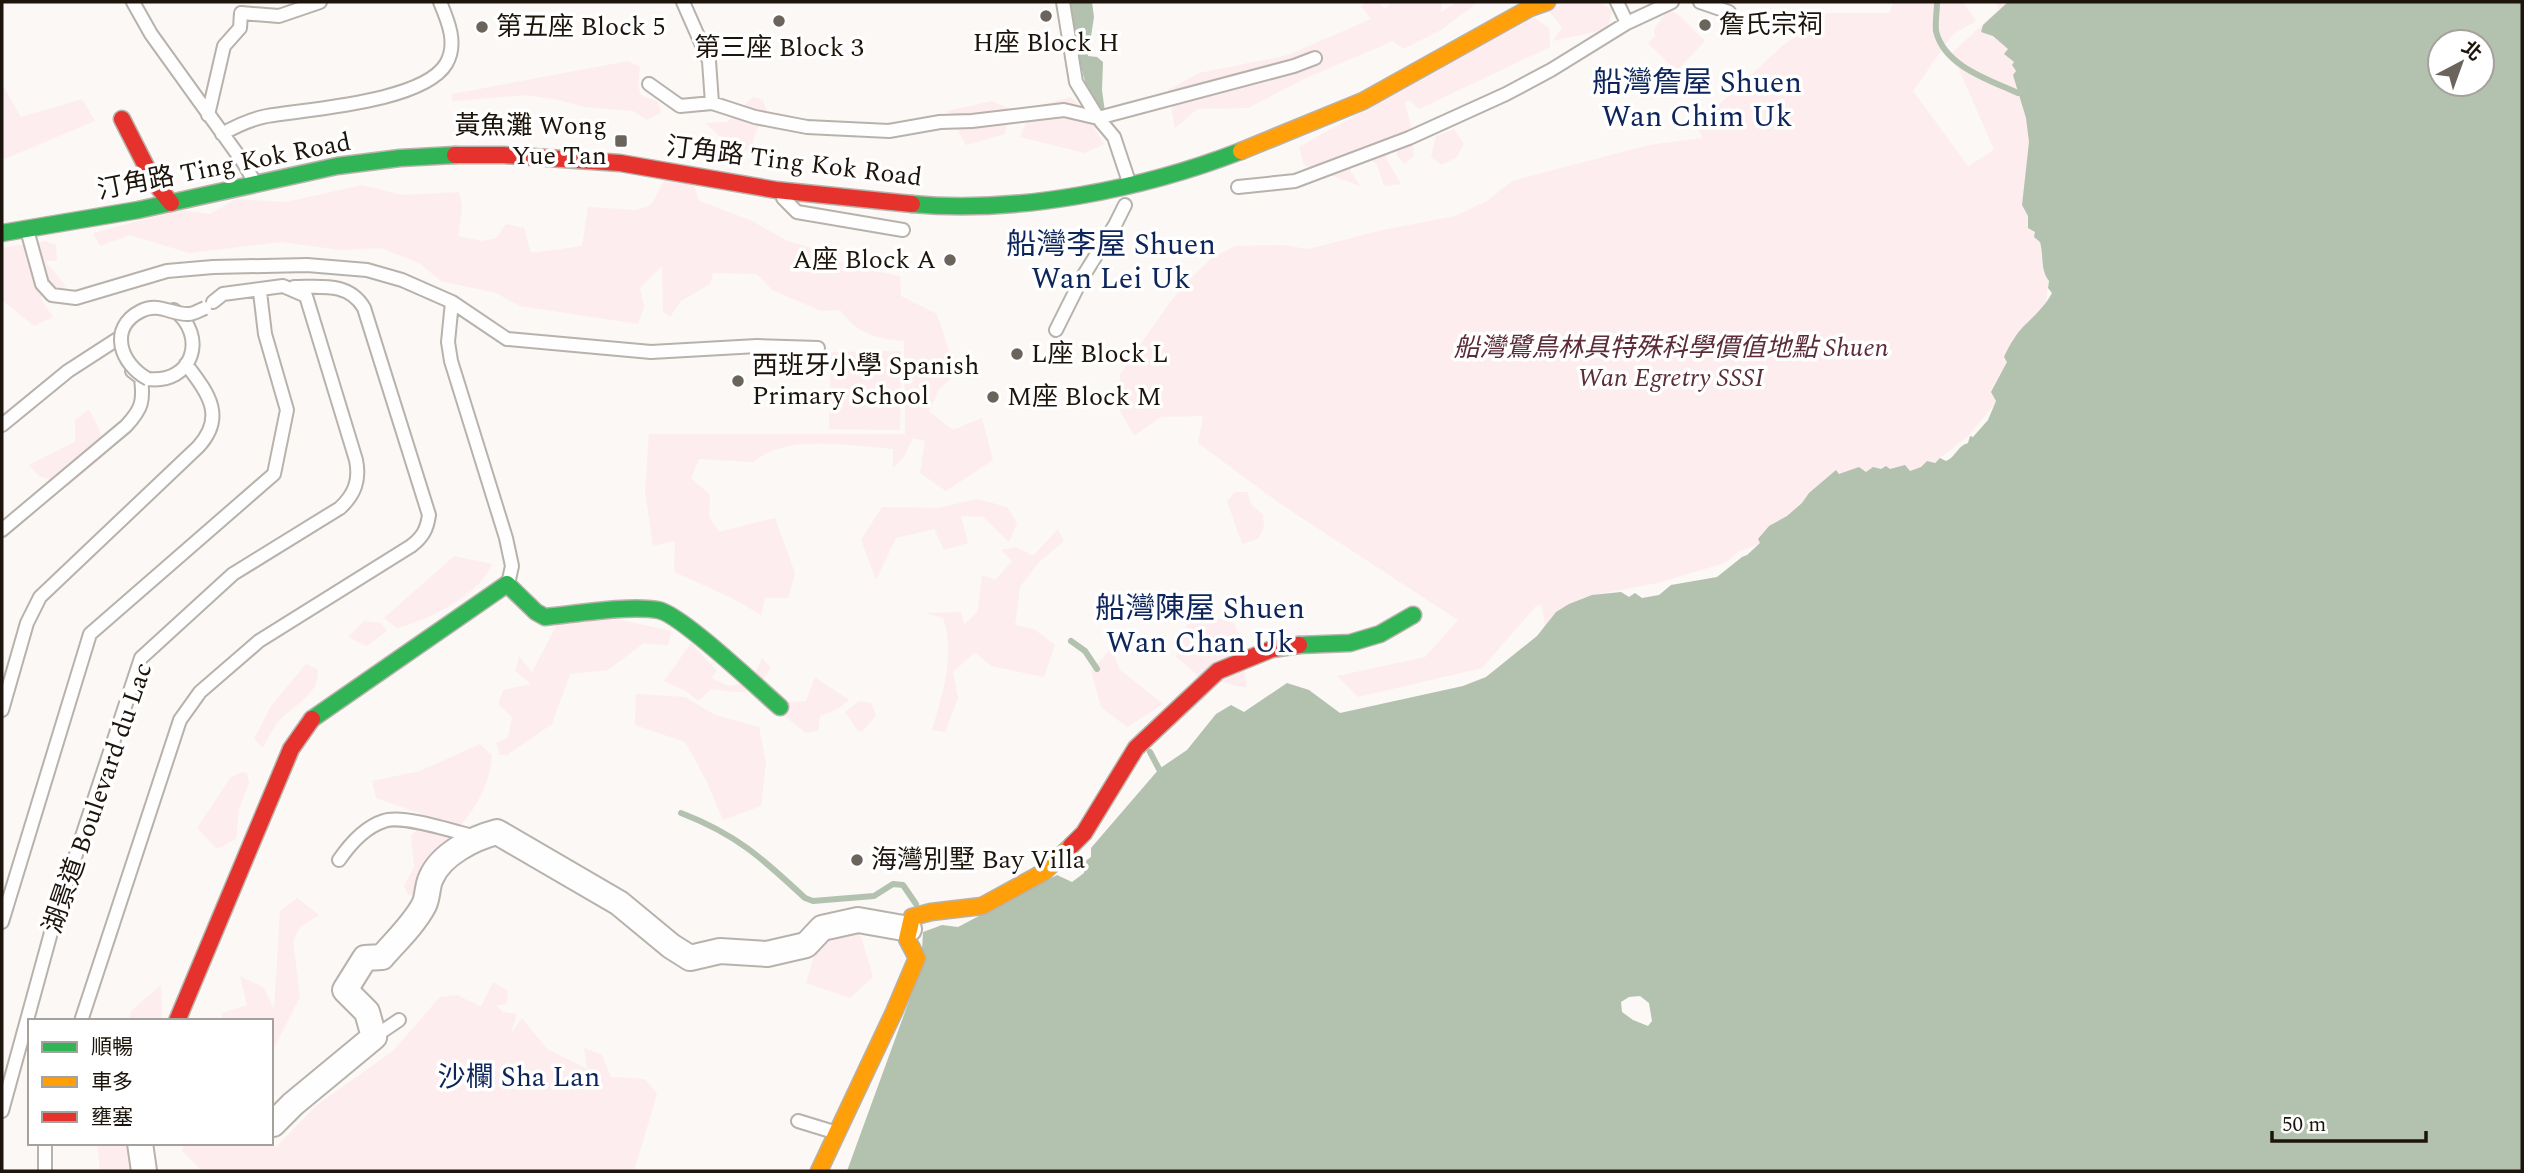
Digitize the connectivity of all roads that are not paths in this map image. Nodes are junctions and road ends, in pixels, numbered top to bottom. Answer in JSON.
{"nodes":[{"id":1,"x":133,"y":2,"type":"edge"},
{"id":2,"x":320,"y":2,"type":"edge"},
{"id":3,"x":440,"y":2,"type":"edge"},
{"id":4,"x":683,"y":2,"type":"edge"},
{"id":5,"x":1063,"y":2,"type":"edge"},
{"id":6,"x":1547,"y":2,"type":"edge"},
{"id":7,"x":1617,"y":2,"type":"edge"},
{"id":8,"x":1672,"y":2,"type":"edge"},
{"id":9,"x":1700,"y":2,"type":"edge"},
{"id":10,"x":1529,"y":5,"type":"edge"},
{"id":11,"x":1729,"y":12,"type":"dead end"},
{"id":12,"x":1627,"y":23,"type":"junction"},
{"id":13,"x":1315,"y":58,"type":"dead end"},
{"id":14,"x":649,"y":84,"type":"dead end"},
{"id":15,"x":712,"y":103,"type":"junction"},
{"id":16,"x":208,"y":115,"type":"junction"},
{"id":17,"x":122,"y":118,"type":"dead end"},
{"id":18,"x":1098,"y":118,"type":"junction"},
{"id":19,"x":222,"y":134,"type":"junction"},
{"id":20,"x":255,"y":183,"type":"junction"},
{"id":21,"x":1131,"y":186,"type":"junction"},
{"id":22,"x":1238,"y":187,"type":"dead end"},
{"id":23,"x":776,"y":190,"type":"junction"},
{"id":24,"x":171,"y":203,"type":"junction"},
{"id":25,"x":1125,"y":205,"type":"dead end"},
{"id":26,"x":27,"y":230,"type":"junction"},
{"id":27,"x":903,"y":230,"type":"dead end"},
{"id":28,"x":2,"y":233,"type":"edge"},
{"id":29,"x":260,"y":292,"type":"junction"},
{"id":30,"x":310,"y":292,"type":"junction"},
{"id":31,"x":213,"y":302,"type":"junction"},
{"id":32,"x":452,"y":302,"type":"junction"},
{"id":33,"x":1056,"y":330,"type":"dead end"},
{"id":34,"x":119,"y":338,"type":"junction"},
{"id":35,"x":818,"y":348,"type":"dead end"},
{"id":36,"x":186,"y":364,"type":"junction"},
{"id":37,"x":2,"y":425,"type":"edge"},
{"id":38,"x":2,"y":530,"type":"edge"},
{"id":39,"x":508,"y":584,"type":"junction"},
{"id":40,"x":1413,"y":615,"type":"dead end"},
{"id":41,"x":780,"y":707,"type":"dead end"},
{"id":42,"x":2,"y":710,"type":"edge"},
{"id":43,"x":476,"y":838,"type":"junction"},
{"id":44,"x":339,"y":860,"type":"dead end"},
{"id":45,"x":920,"y":919,"type":"junction"},
{"id":46,"x":2,"y":922,"type":"edge"},
{"id":47,"x":82,"y":1019,"type":"edge"},
{"id":48,"x":178,"y":1019,"type":"edge"},
{"id":49,"x":399,"y":1020,"type":"dead end"},
{"id":50,"x":374,"y":1037,"type":"junction"},
{"id":51,"x":2,"y":1111,"type":"edge"},
{"id":52,"x":798,"y":1121,"type":"dead end"},
{"id":53,"x":273,"y":1124,"type":"dead end"},
{"id":54,"x":835,"y":1132,"type":"junction"},
{"id":55,"x":45,"y":1145,"type":"edge"},
{"id":56,"x":140,"y":1145,"type":"edge"},
{"id":57,"x":45,"y":1171,"type":"edge"},
{"id":58,"x":144,"y":1171,"type":"edge"},
{"id":59,"x":818,"y":1171,"type":"edge"}],
"edges":[{"from":1,"to":16,"type":"lane"},
{"from":2,"to":16,"type":"lane"},
{"from":3,"to":19,"type":"lane"},
{"from":4,"to":15,"type":"lane"},
{"from":5,"to":18,"type":"lane"},
{"from":6,"to":10,"type":"street","name":"汀角路 Ting Kok Road"},
{"from":7,"to":12,"type":"lane"},
{"from":8,"to":12,"type":"lane"},
{"from":9,"to":11,"type":"lane"},
{"from":10,"to":21,"type":"street","name":"汀角路 Ting Kok Road"},
{"from":12,"to":22,"type":"lane"},
{"from":13,"to":18,"type":"lane"},
{"from":14,"to":15,"type":"lane"},
{"from":15,"to":18,"type":"lane"},
{"from":16,"to":19,"type":"lane"},
{"from":17,"to":24,"type":"street"},
{"from":18,"to":21,"type":"lane"},
{"from":19,"to":20,"type":"lane"},
{"from":20,"to":23,"type":"street","name":"汀角路 Ting Kok Road"},
{"from":20,"to":24,"type":"street","name":"汀角路 Ting Kok Road"},
{"from":21,"to":23,"type":"street","name":"汀角路 Ting Kok Road"},
{"from":23,"to":27,"type":"lane"},
{"from":24,"to":26,"type":"street","name":"汀角路 Ting Kok Road"},
{"from":25,"to":33,"type":"lane"},
{"from":26,"to":28,"type":"street","name":"汀角路 Ting Kok Road"},
{"from":26,"to":32,"type":"lane"},
{"from":29,"to":30,"type":"lane"},
{"from":29,"to":31,"type":"lane"},
{"from":29,"to":46,"type":"lane"},
{"from":30,"to":31,"type":"lane"},
{"from":30,"to":47,"type":"lane"},
{"from":30,"to":51,"type":"lane","name":"湖景道 Boulevard du Lac"},
{"from":31,"to":36,"type":"lane","bridge":true},
{"from":32,"to":35,"type":"lane"},
{"from":32,"to":39,"type":"lane"},
{"from":34,"to":36,"type":"lane"},
{"from":34,"to":37,"type":"lane"},
{"from":34,"to":38,"type":"lane"},
{"from":36,"to":42,"type":"lane"},
{"from":39,"to":41,"type":"street"},
{"from":39,"to":48,"type":"street"},
{"from":40,"to":45,"type":"street"},
{"from":43,"to":44,"type":"lane"},
{"from":43,"to":45,"type":"street"},
{"from":43,"to":50,"type":"street"},
{"from":45,"to":54,"type":"street"},
{"from":49,"to":50,"type":"lane"},
{"from":50,"to":53,"type":"street"},
{"from":52,"to":54,"type":"lane"},
{"from":54,"to":59,"type":"street"},
{"from":55,"to":57,"type":"lane"},
{"from":56,"to":58,"type":"street"}]}
